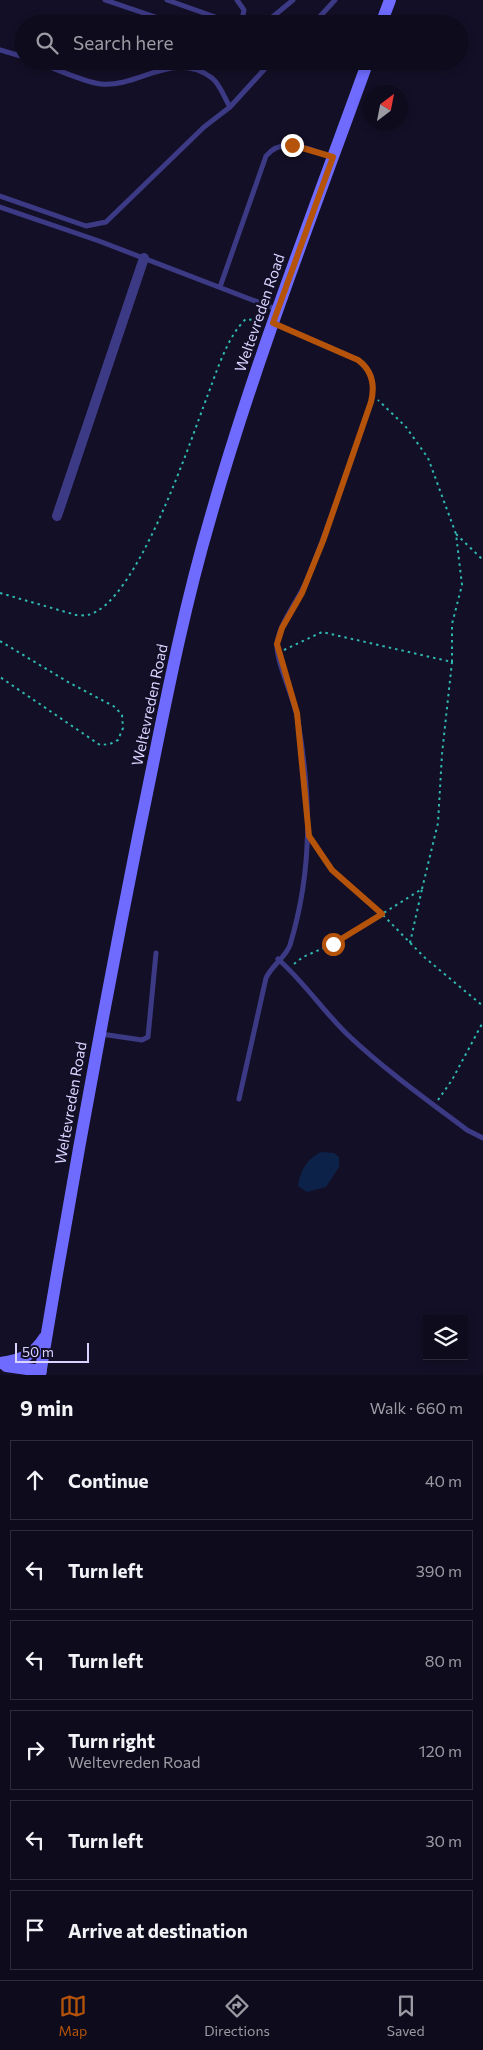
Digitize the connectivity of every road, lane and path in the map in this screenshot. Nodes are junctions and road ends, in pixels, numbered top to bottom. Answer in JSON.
{"nodes":[{"id":1,"x":105,"y":0,"type":"edge"},
{"id":2,"x":168,"y":0,"type":"edge"},
{"id":3,"x":237,"y":0,"type":"edge"},
{"id":4,"x":293,"y":0,"type":"edge"},
{"id":5,"x":334,"y":0,"type":"edge"},
{"id":6,"x":390,"y":0,"type":"edge"},
{"id":7,"x":149,"y":15,"type":"edge"},
{"id":8,"x":210,"y":15,"type":"edge"},
{"id":9,"x":243,"y":15,"type":"edge"},
{"id":10,"x":275,"y":15,"type":"edge"},
{"id":11,"x":321,"y":15,"type":"edge"},
{"id":12,"x":384,"y":15,"type":"edge"},
{"id":13,"x":0,"y":50,"type":"edge"},
{"id":14,"x":15,"y":54,"type":"edge"},
{"id":15,"x":60,"y":70,"type":"edge"},
{"id":16,"x":156,"y":70,"type":"edge"},
{"id":17,"x":196,"y":70,"type":"edge"},
{"id":18,"x":264,"y":70,"type":"edge"},
{"id":19,"x":365,"y":70,"type":"edge"},
{"id":20,"x":230,"y":108,"type":"junction"},
{"id":21,"x":333,"y":157,"type":"junction"},
{"id":22,"x":0,"y":196,"type":"edge"},
{"id":23,"x":0,"y":208,"type":"edge"},
{"id":24,"x":144,"y":258,"type":"junction"},
{"id":25,"x":220,"y":287,"type":"junction"},
{"id":26,"x":278,"y":310,"type":"junction"},
{"id":27,"x":273,"y":323,"type":"junction"},
{"id":28,"x":373,"y":395,"type":"junction"},
{"id":29,"x":57,"y":516,"type":"dead end"},
{"id":30,"x":456,"y":534,"type":"junction"},
{"id":31,"x":483,"y":560,"type":"edge"},
{"id":32,"x":0,"y":593,"type":"edge"},
{"id":33,"x":0,"y":641,"type":"edge"},
{"id":34,"x":278,"y":651,"type":"junction"},
{"id":35,"x":452,"y":662,"type":"junction"},
{"id":36,"x":0,"y":677,"type":"edge"},
{"id":37,"x":309,"y":836,"type":"junction"},
{"id":38,"x":422,"y":890,"type":"junction"},
{"id":39,"x":382,"y":914,"type":"junction"},
{"id":40,"x":410,"y":943,"type":"junction"},
{"id":41,"x":156,"y":953,"type":"dead end"},
{"id":42,"x":278,"y":959,"type":"junction"},
{"id":43,"x":289,"y":968,"type":"junction"},
{"id":44,"x":483,"y":1006,"type":"edge"},
{"id":45,"x":483,"y":1022,"type":"edge"},
{"id":46,"x":100,"y":1034,"type":"junction"},
{"id":47,"x":239,"y":1099,"type":"dead end"},
{"id":48,"x":435,"y":1106,"type":"junction"},
{"id":49,"x":483,"y":1138,"type":"edge"},
{"id":50,"x":47,"y":1332,"type":"junction"},
{"id":51,"x":0,"y":1364,"type":"edge"},
{"id":52,"x":41,"y":1373,"type":"edge"}],
"edges":[{"from":1,"to":7,"type":"lane"},
{"from":2,"to":8,"type":"lane"},
{"from":3,"to":9,"type":"lane"},
{"from":4,"to":10,"type":"lane"},
{"from":5,"to":11,"type":"lane"},
{"from":6,"to":12,"type":"street"},
{"from":13,"to":14,"type":"lane"},
{"from":15,"to":16,"type":"lane"},
{"from":17,"to":20,"type":"lane"},
{"from":18,"to":20,"type":"lane"},
{"from":19,"to":21,"type":"street","name":"Weltevreden Road"},
{"from":20,"to":22,"type":"lane"},
{"from":21,"to":25,"type":"lane"},
{"from":21,"to":26,"type":"street","name":"Weltevreden Road"},
{"from":23,"to":24,"type":"lane"},
{"from":24,"to":25,"type":"lane"},
{"from":24,"to":29,"type":"street"},
{"from":25,"to":26,"type":"lane"},
{"from":26,"to":27,"type":"street","name":"Weltevreden Road"},
{"from":27,"to":28,"type":"lane"},
{"from":27,"to":32,"type":"path"},
{"from":27,"to":46,"type":"street","name":"Weltevreden Road"},
{"from":28,"to":30,"type":"path"},
{"from":28,"to":34,"type":"lane"},
{"from":30,"to":31,"type":"path"},
{"from":30,"to":35,"type":"path"},
{"from":33,"to":36,"type":"path"},
{"from":34,"to":35,"type":"path"},
{"from":34,"to":37,"type":"lane"},
{"from":35,"to":38,"type":"path"},
{"from":37,"to":39,"type":"path"},
{"from":37,"to":42,"type":"lane"},
{"from":38,"to":39,"type":"path"},
{"from":38,"to":40,"type":"path"},
{"from":39,"to":40,"type":"path"},
{"from":39,"to":43,"type":"path"},
{"from":40,"to":44,"type":"path"},
{"from":41,"to":46,"type":"lane"},
{"from":42,"to":43,"type":"lane"},
{"from":42,"to":47,"type":"lane"},
{"from":43,"to":48,"type":"lane"},
{"from":45,"to":48,"type":"path"},
{"from":46,"to":50,"type":"street","name":"Weltevreden Road"},
{"from":48,"to":49,"type":"lane"},
{"from":50,"to":51,"type":"street"},
{"from":50,"to":52,"type":"street","name":"Weltevreden Road"},
{"from":51,"to":52,"type":"street"}]}
